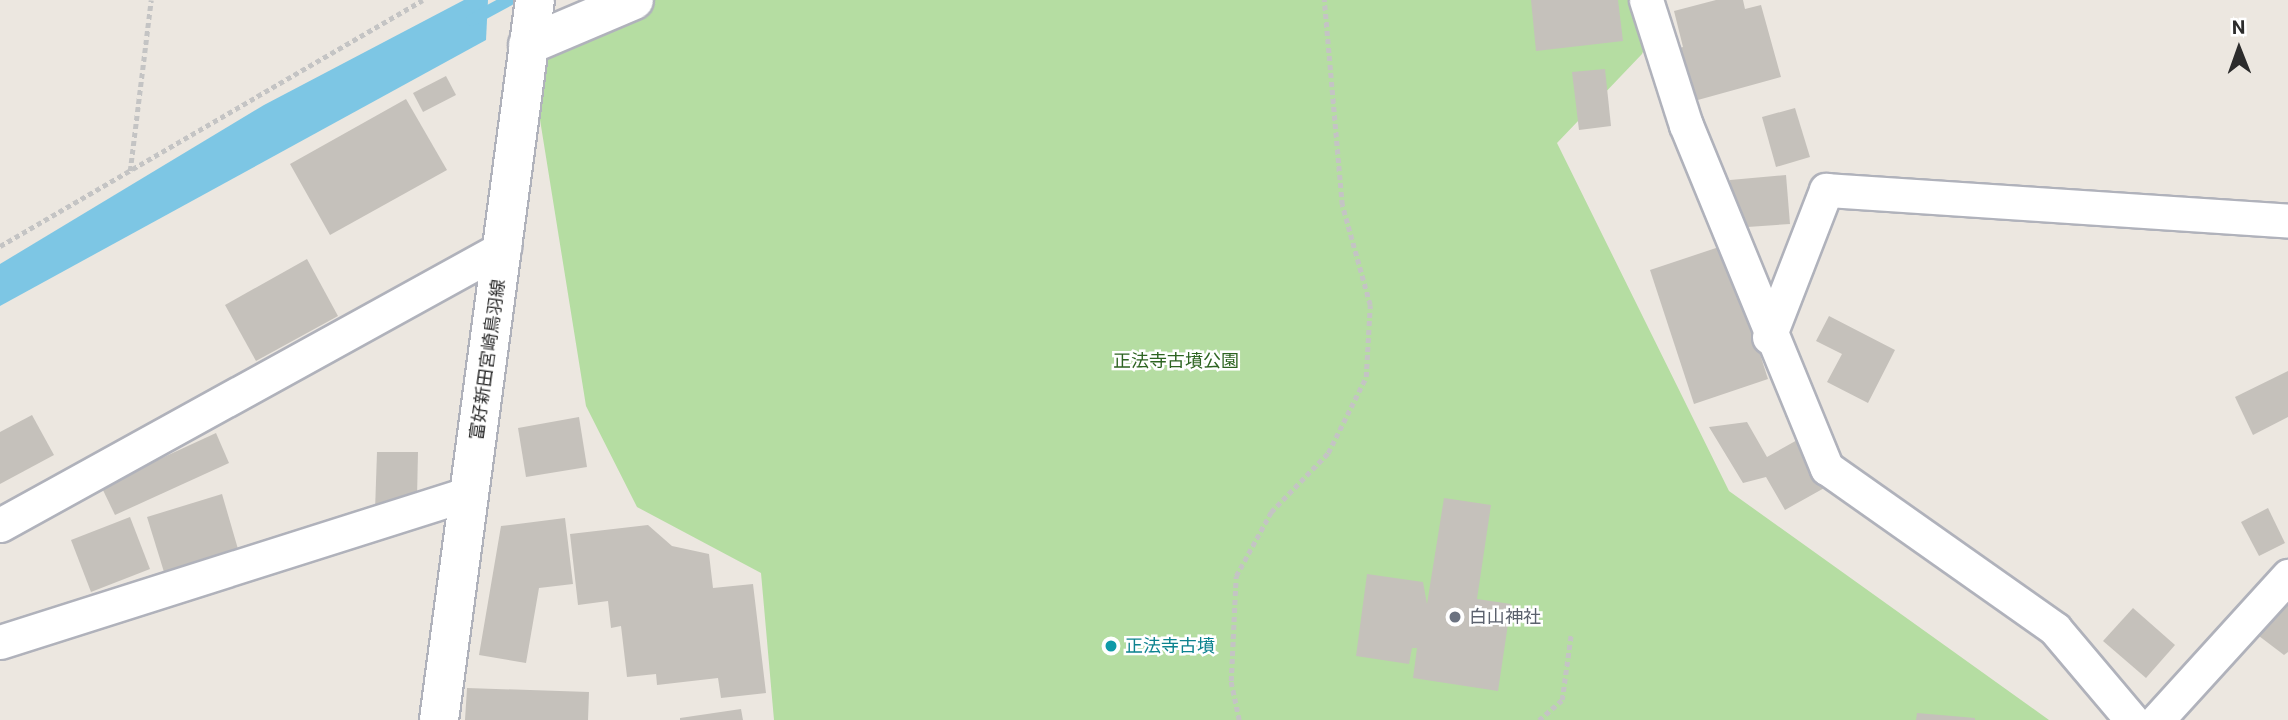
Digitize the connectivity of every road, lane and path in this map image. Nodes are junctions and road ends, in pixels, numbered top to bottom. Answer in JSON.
{"nodes":[{"id":1,"x":151,"y":0,"type":"edge"},
{"id":2,"x":423,"y":0,"type":"edge"},
{"id":3,"x":535,"y":0,"type":"edge"},
{"id":4,"x":634,"y":0,"type":"edge"},
{"id":5,"x":1325,"y":0,"type":"edge"},
{"id":6,"x":1646,"y":0,"type":"edge"},
{"id":7,"x":528,"y":45,"type":"junction"},
{"id":8,"x":130,"y":171,"type":"junction"},
{"id":9,"x":2288,"y":221,"type":"edge"},
{"id":10,"x":0,"y":246,"type":"edge"},
{"id":11,"x":504,"y":247,"type":"junction"},
{"id":12,"x":1769,"y":337,"type":"junction"},
{"id":13,"x":469,"y":494,"type":"junction"},
{"id":14,"x":0,"y":525,"type":"edge"},
{"id":15,"x":2288,"y":576,"type":"edge"},
{"id":16,"x":1571,"y":634,"type":"dead end"},
{"id":17,"x":0,"y":642,"type":"edge"},
{"id":18,"x":439,"y":720,"type":"edge"},
{"id":19,"x":1239,"y":720,"type":"edge"},
{"id":20,"x":1539,"y":720,"type":"edge"},
{"id":21,"x":2132,"y":720,"type":"edge"},
{"id":22,"x":2157,"y":720,"type":"edge"}],
"edges":[{"from":1,"to":8,"type":"path"},
{"from":2,"to":8,"type":"path"},
{"from":3,"to":7,"type":"main road","name":"富好新田宮崎鳥羽線"},
{"from":4,"to":7,"type":"main road"},
{"from":5,"to":19,"type":"path"},
{"from":6,"to":12,"type":"street"},
{"from":7,"to":11,"type":"main road","name":"富好新田宮崎鳥羽線"},
{"from":8,"to":10,"type":"path"},
{"from":9,"to":12,"type":"street"},
{"from":11,"to":13,"type":"main road","name":"富好新田宮崎鳥羽線"},
{"from":11,"to":14,"type":"street"},
{"from":12,"to":21,"type":"street"},
{"from":13,"to":17,"type":"street"},
{"from":13,"to":18,"type":"main road","name":"富好新田宮崎鳥羽線"},
{"from":15,"to":22,"type":"street"},
{"from":16,"to":20,"type":"path"}]}
